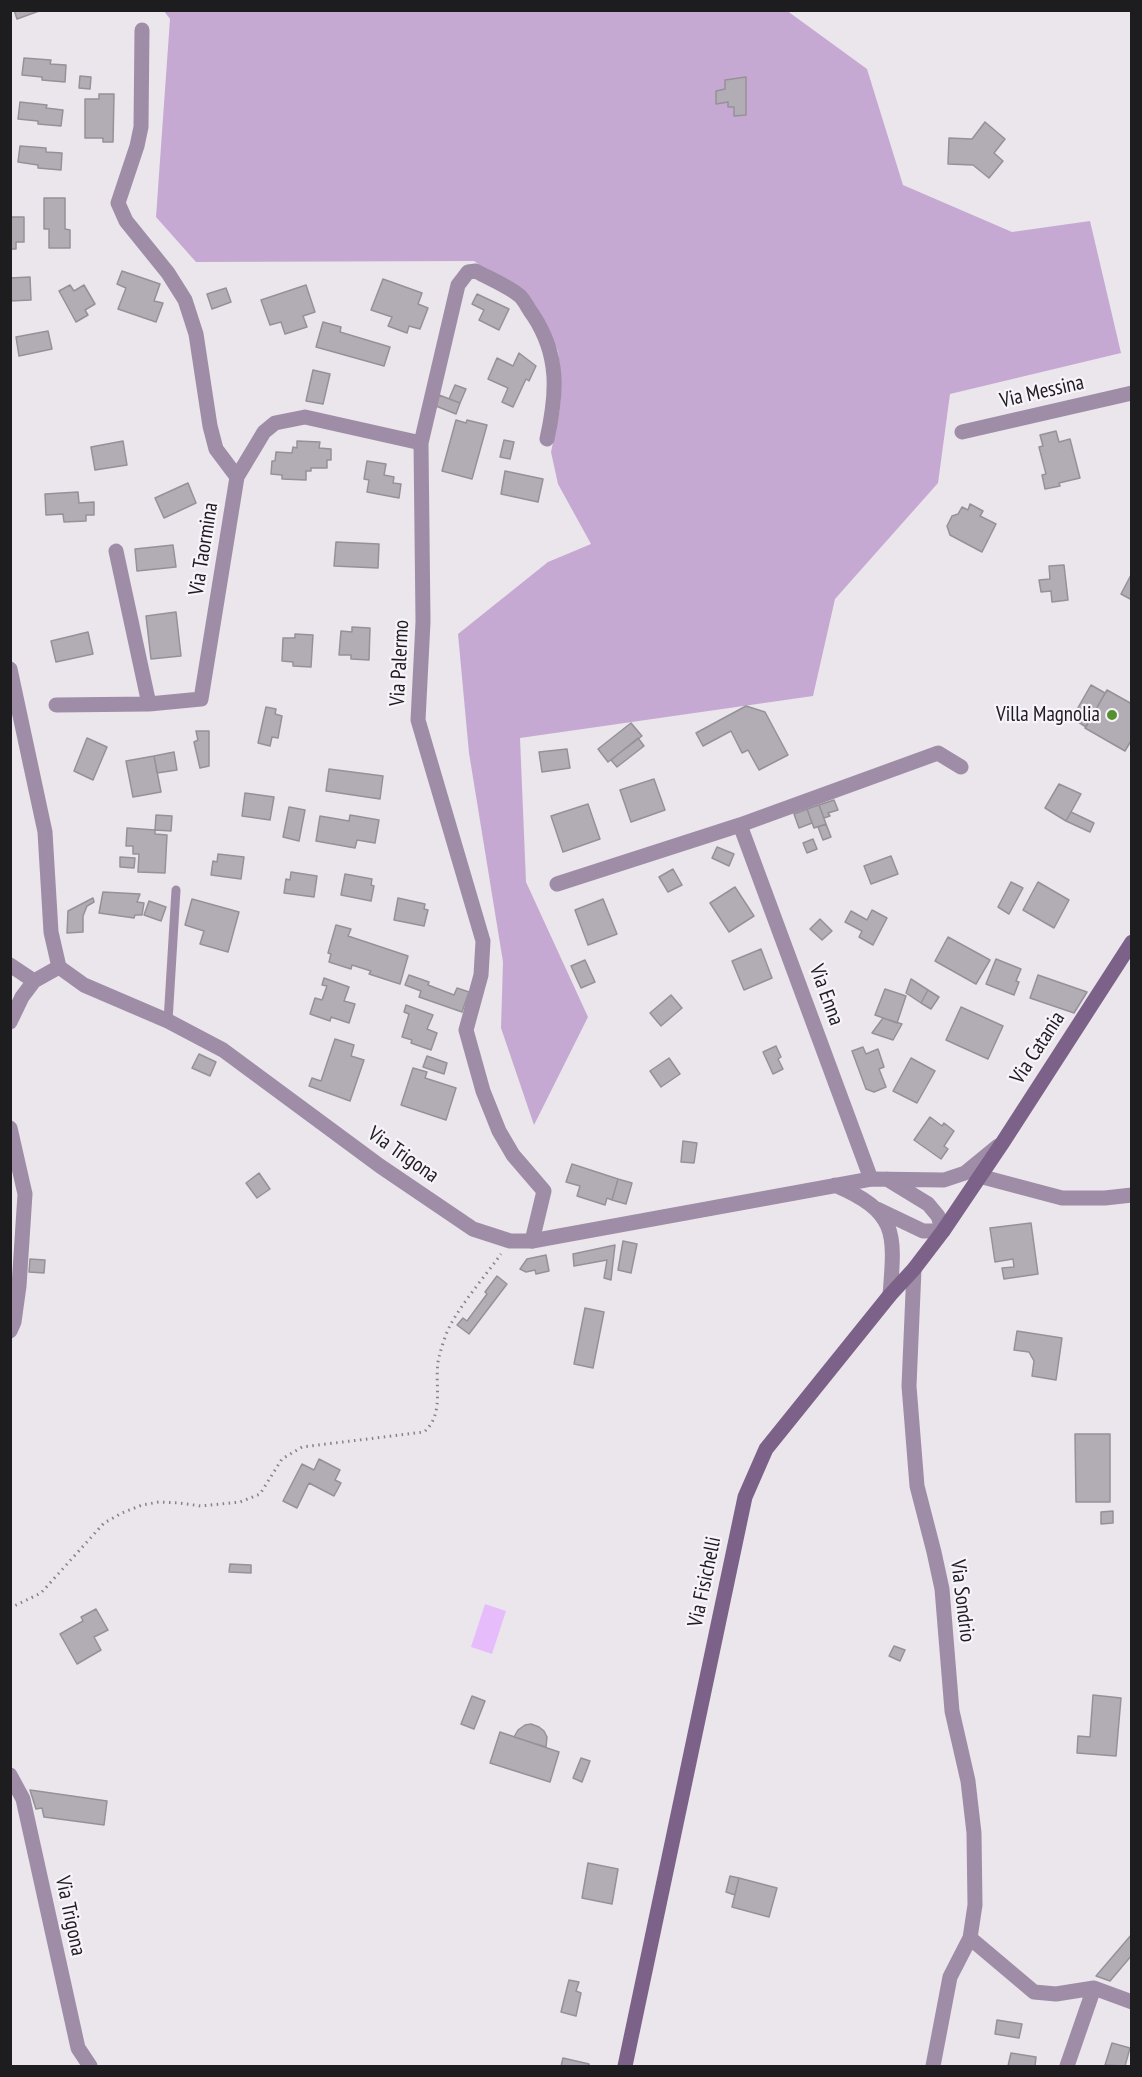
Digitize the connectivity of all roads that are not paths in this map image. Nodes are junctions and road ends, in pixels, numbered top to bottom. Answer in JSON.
{"nodes":[{"id":1,"x":142,"y":30,"type":"dead end"},
{"id":2,"x":1131,"y":393,"type":"edge"},
{"id":3,"x":962,"y":432,"type":"dead end"},
{"id":4,"x":547,"y":439,"type":"dead end"},
{"id":5,"x":421,"y":443,"type":"junction"},
{"id":6,"x":237,"y":477,"type":"junction"},
{"id":7,"x":116,"y":551,"type":"dead end"},
{"id":8,"x":10,"y":669,"type":"edge"},
{"id":9,"x":149,"y":704,"type":"junction"},
{"id":10,"x":56,"y":705,"type":"dead end"},
{"id":11,"x":961,"y":767,"type":"dead end"},
{"id":12,"x":740,"y":825,"type":"junction"},
{"id":13,"x":557,"y":884,"type":"dead end"},
{"id":14,"x":176,"y":890,"type":"dead end"},
{"id":15,"x":1131,"y":942,"type":"edge"},
{"id":16,"x":10,"y":965,"type":"edge"},
{"id":17,"x":59,"y":967,"type":"junction"},
{"id":18,"x":34,"y":981,"type":"junction"},
{"id":19,"x":10,"y":1022,"type":"edge"},
{"id":20,"x":168,"y":1022,"type":"junction"},
{"id":21,"x":10,"y":1128,"type":"edge"},
{"id":22,"x":1003,"y":1142,"type":"junction"},
{"id":23,"x":979,"y":1176,"type":"junction"},
{"id":24,"x":878,"y":1179,"type":"junction"},
{"id":25,"x":835,"y":1185,"type":"junction"},
{"id":26,"x":1131,"y":1195,"type":"edge"},
{"id":27,"x":877,"y":1209,"type":"junction"},
{"id":28,"x":942,"y":1231,"type":"junction"},
{"id":29,"x":532,"y":1241,"type":"junction"},
{"id":30,"x":914,"y":1269,"type":"junction"},
{"id":31,"x":890,"y":1295,"type":"junction"},
{"id":32,"x":10,"y":1331,"type":"edge"},
{"id":33,"x":10,"y":1775,"type":"edge"},
{"id":34,"x":970,"y":1938,"type":"junction"},
{"id":35,"x":1094,"y":1988,"type":"junction"},
{"id":36,"x":1131,"y":2002,"type":"edge"},
{"id":37,"x":90,"y":2067,"type":"edge"},
{"id":38,"x":625,"y":2067,"type":"edge"},
{"id":39,"x":933,"y":2067,"type":"edge"},
{"id":40,"x":1067,"y":2067,"type":"edge"}],
"edges":[{"from":1,"to":6,"type":"street"},
{"from":2,"to":3,"type":"street","name":"Via Messina"},
{"from":4,"to":5,"type":"street","name":"Via Palermo"},
{"from":5,"to":6,"type":"street","name":"Via Taormina"},
{"from":5,"to":29,"type":"street","name":"Via Palermo"},
{"from":6,"to":9,"type":"street","name":"Via Taormina"},
{"from":7,"to":9,"type":"street"},
{"from":8,"to":17,"type":"street"},
{"from":9,"to":10,"type":"street","name":"Via Taormina"},
{"from":11,"to":12,"type":"street"},
{"from":12,"to":13,"type":"street"},
{"from":12,"to":24,"type":"street","name":"Via Enna"},
{"from":14,"to":20,"type":"lane"},
{"from":15,"to":22,"type":"main road","name":"Via Catania"},
{"from":16,"to":18,"type":"street"},
{"from":17,"to":18,"type":"street"},
{"from":17,"to":20,"type":"street","name":"Via Trigona"},
{"from":18,"to":19,"type":"street"},
{"from":20,"to":29,"type":"street","name":"Via Trigona"},
{"from":21,"to":32,"type":"street"},
{"from":22,"to":23,"type":"main road","name":"Via Catania"},
{"from":22,"to":24,"type":"street","name":"Via Trigona"},
{"from":23,"to":26,"type":"street"},
{"from":23,"to":28,"type":"main road","name":"Via Fisichelli"},
{"from":24,"to":25,"type":"street","name":"Via Trigona"},
{"from":24,"to":28,"type":"street"},
{"from":25,"to":27,"type":"street"},
{"from":25,"to":29,"type":"street","name":"Via Trigona"},
{"from":27,"to":28,"type":"street"},
{"from":27,"to":31,"type":"street"},
{"from":28,"to":30,"type":"main road","name":"Via Fisichelli"},
{"from":30,"to":31,"type":"main road","name":"Via Fisichelli"},
{"from":30,"to":34,"type":"street","name":"Via Sondrio"},
{"from":31,"to":38,"type":"main road","name":"Via Fisichelli"},
{"from":33,"to":37,"type":"street","name":"Via Trigona"},
{"from":34,"to":35,"type":"street"},
{"from":34,"to":39,"type":"street","name":"Via Sondrio"},
{"from":35,"to":36,"type":"street"},
{"from":35,"to":40,"type":"street"}]}
